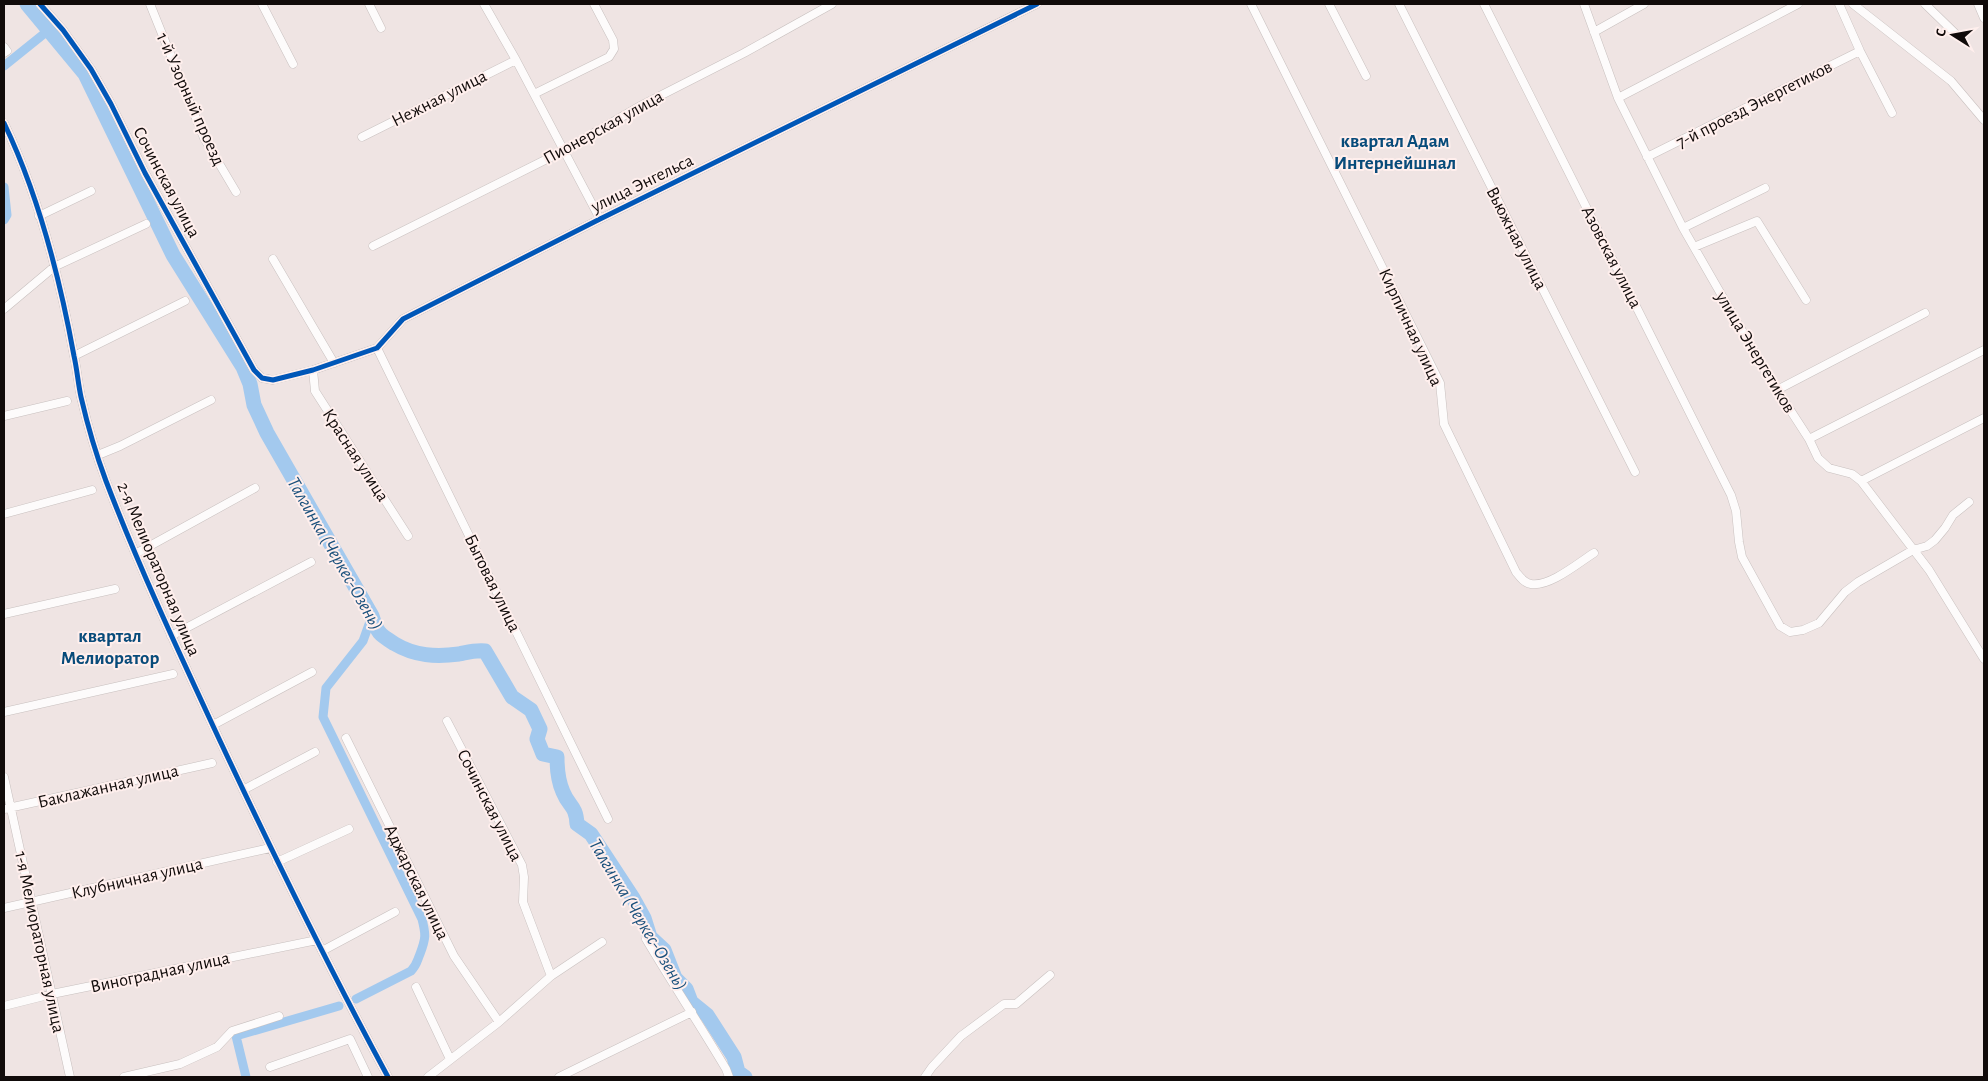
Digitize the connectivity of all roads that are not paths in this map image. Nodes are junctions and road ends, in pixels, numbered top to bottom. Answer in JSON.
{"nodes":[{"id":1,"x":40,"y":4,"type":"edge"},
{"id":2,"x":150,"y":4,"type":"edge"},
{"id":3,"x":262,"y":4,"type":"edge"},
{"id":4,"x":369,"y":4,"type":"edge"},
{"id":5,"x":484,"y":4,"type":"edge"},
{"id":6,"x":594,"y":4,"type":"edge"},
{"id":7,"x":1038,"y":4,"type":"edge"},
{"id":8,"x":1251,"y":4,"type":"edge"},
{"id":9,"x":1329,"y":4,"type":"edge"},
{"id":10,"x":1399,"y":4,"type":"edge"},
{"id":11,"x":1484,"y":4,"type":"edge"},
{"id":12,"x":1584,"y":4,"type":"edge"},
{"id":13,"x":1644,"y":4,"type":"edge"},
{"id":14,"x":1798,"y":4,"type":"edge"},
{"id":15,"x":1839,"y":4,"type":"edge"},
{"id":16,"x":1853,"y":4,"type":"edge"},
{"id":17,"x":1926,"y":4,"type":"edge"},
{"id":18,"x":1978,"y":4,"type":"edge"},
{"id":19,"x":827,"y":5,"type":"edge"},
{"id":20,"x":1984,"y":18,"type":"edge"},
{"id":21,"x":381,"y":28,"type":"dead end"},
{"id":22,"x":1594,"y":32,"type":"junction"},
{"id":23,"x":1960,"y":38,"type":"dead end"},
{"id":24,"x":4,"y":47,"type":"edge"},
{"id":25,"x":1860,"y":51,"type":"junction"},
{"id":26,"x":4,"y":54,"type":"edge"},
{"id":27,"x":516,"y":60,"type":"junction"},
{"id":28,"x":292,"y":64,"type":"dead end"},
{"id":29,"x":1366,"y":76,"type":"dead end"},
{"id":30,"x":534,"y":94,"type":"junction"},
{"id":31,"x":1618,"y":98,"type":"junction"},
{"id":32,"x":1892,"y":113,"type":"dead end"},
{"id":33,"x":1984,"y":120,"type":"edge"},
{"id":34,"x":4,"y":123,"type":"edge"},
{"id":35,"x":362,"y":137,"type":"dead end"},
{"id":36,"x":563,"y":150,"type":"junction"},
{"id":37,"x":1647,"y":157,"type":"junction"},
{"id":38,"x":1765,"y":188,"type":"dead end"},
{"id":39,"x":91,"y":192,"type":"dead end"},
{"id":40,"x":236,"y":192,"type":"dead end"},
{"id":41,"x":39,"y":216,"type":"junction"},
{"id":42,"x":600,"y":219,"type":"junction"},
{"id":43,"x":146,"y":224,"type":"dead end"},
{"id":44,"x":1683,"y":228,"type":"junction"},
{"id":45,"x":372,"y":246,"type":"dead end"},
{"id":46,"x":1694,"y":247,"type":"junction"},
{"id":47,"x":273,"y":259,"type":"dead end"},
{"id":48,"x":54,"y":267,"type":"junction"},
{"id":49,"x":1806,"y":300,"type":"dead end"},
{"id":50,"x":185,"y":301,"type":"dead end"},
{"id":51,"x":4,"y":310,"type":"edge"},
{"id":52,"x":1926,"y":313,"type":"dead end"},
{"id":53,"x":377,"y":348,"type":"junction"},
{"id":54,"x":1984,"y":350,"type":"edge"},
{"id":55,"x":74,"y":356,"type":"junction"},
{"id":56,"x":334,"y":363,"type":"junction"},
{"id":57,"x":312,"y":370,"type":"junction"},
{"id":58,"x":262,"y":378,"type":"joint"},
{"id":59,"x":1777,"y":390,"type":"junction"},
{"id":60,"x":211,"y":400,"type":"dead end"},
{"id":61,"x":67,"y":401,"type":"dead end"},
{"id":62,"x":4,"y":416,"type":"edge"},
{"id":63,"x":1984,"y":418,"type":"edge"},
{"id":64,"x":1809,"y":439,"type":"junction"},
{"id":65,"x":98,"y":455,"type":"junction"},
{"id":66,"x":1635,"y":472,"type":"dead end"},
{"id":67,"x":1861,"y":481,"type":"junction"},
{"id":68,"x":255,"y":488,"type":"dead end"},
{"id":69,"x":92,"y":490,"type":"dead end"},
{"id":70,"x":1969,"y":502,"type":"dead end"},
{"id":71,"x":4,"y":514,"type":"edge"},
{"id":72,"x":408,"y":536,"type":"dead end"},
{"id":73,"x":1913,"y":550,"type":"junction"},
{"id":74,"x":137,"y":553,"type":"junction"},
{"id":75,"x":1594,"y":553,"type":"dead end"},
{"id":76,"x":311,"y":562,"type":"dead end"},
{"id":77,"x":115,"y":589,"type":"dead end"},
{"id":78,"x":4,"y":614,"type":"edge"},
{"id":79,"x":171,"y":636,"type":"junction"},
{"id":80,"x":1984,"y":659,"type":"edge"},
{"id":81,"x":312,"y":672,"type":"dead end"},
{"id":82,"x":173,"y":674,"type":"dead end"},
{"id":83,"x":4,"y":712,"type":"edge"},
{"id":84,"x":447,"y":721,"type":"dead end"},
{"id":85,"x":213,"y":725,"type":"junction"},
{"id":86,"x":346,"y":738,"type":"dead end"},
{"id":87,"x":314,"y":752,"type":"dead end"},
{"id":88,"x":212,"y":762,"type":"dead end"},
{"id":89,"x":4,"y":778,"type":"edge"},
{"id":90,"x":244,"y":790,"type":"junction"},
{"id":91,"x":7,"y":808,"type":"edge"},
{"id":92,"x":608,"y":819,"type":"dead end"},
{"id":93,"x":349,"y":829,"type":"dead end"},
{"id":94,"x":270,"y":848,"type":"junction"},
{"id":95,"x":277,"y":862,"type":"junction"},
{"id":96,"x":32,"y":901,"type":"junction"},
{"id":97,"x":4,"y":908,"type":"edge"},
{"id":98,"x":395,"y":912,"type":"dead end"},
{"id":99,"x":646,"y":939,"type":"dead end"},
{"id":100,"x":317,"y":940,"type":"junction"},
{"id":101,"x":602,"y":942,"type":"dead end"},
{"id":102,"x":322,"y":951,"type":"junction"},
{"id":103,"x":1050,"y":975,"type":"dead end"},
{"id":104,"x":551,"y":976,"type":"junction"},
{"id":105,"x":416,"y":987,"type":"dead end"},
{"id":106,"x":52,"y":994,"type":"junction"},
{"id":107,"x":4,"y":1006,"type":"edge"},
{"id":108,"x":692,"y":1012,"type":"junction"},
{"id":109,"x":279,"y":1016,"type":"dead end"},
{"id":110,"x":499,"y":1022,"type":"junction"},
{"id":111,"x":364,"y":1033,"type":"junction"},
{"id":112,"x":350,"y":1039,"type":"junction"},
{"id":113,"x":450,"y":1059,"type":"junction"},
{"id":114,"x":270,"y":1067,"type":"dead end"},
{"id":115,"x":70,"y":1077,"type":"edge"},
{"id":116,"x":124,"y":1077,"type":"edge"},
{"id":117,"x":368,"y":1077,"type":"edge"},
{"id":118,"x":388,"y":1077,"type":"edge"},
{"id":119,"x":428,"y":1077,"type":"edge"},
{"id":120,"x":559,"y":1077,"type":"edge"},
{"id":121,"x":729,"y":1077,"type":"edge"},
{"id":122,"x":925,"y":1077,"type":"edge"}],
"edges":[{"from":1,"to":58,"type":"street","name":"Сочинская улица"},
{"from":2,"to":40,"type":"street","name":"1-й Узорный проезд"},
{"from":3,"to":28,"type":"street"},
{"from":4,"to":21,"type":"street"},
{"from":5,"to":27,"type":"street"},
{"from":6,"to":30,"type":"street"},
{"from":7,"to":42,"type":"street","name":"улица Энгельса"},
{"from":8,"to":75,"type":"street","name":"Кирпичная улица"},
{"from":9,"to":29,"type":"street"},
{"from":10,"to":66,"type":"street","name":"Вьюжная улица"},
{"from":11,"to":73,"type":"street","name":"Азовская улица"},
{"from":12,"to":22,"type":"street","name":"улица Энергетиков"},
{"from":13,"to":22,"type":"street"},
{"from":14,"to":31,"type":"street"},
{"from":15,"to":25,"type":"street"},
{"from":16,"to":33,"type":"street"},
{"from":17,"to":23,"type":"street"},
{"from":18,"to":20,"type":"street"},
{"from":19,"to":36,"type":"street","name":"Пионерская улица"},
{"from":22,"to":31,"type":"street","name":"улица Энергетиков"},
{"from":24,"to":26,"type":"street"},
{"from":25,"to":32,"type":"street"},
{"from":25,"to":37,"type":"street","name":"7-й проезд Энергетиков"},
{"from":27,"to":30,"type":"street"},
{"from":27,"to":35,"type":"street","name":"Нежная улица"},
{"from":30,"to":36,"type":"street"},
{"from":31,"to":37,"type":"street","name":"улица Энергетиков"},
{"from":34,"to":41,"type":"street","name":"2-я Мелиораторная улица"},
{"from":36,"to":42,"type":"street"},
{"from":36,"to":45,"type":"street","name":"Пионерская улица"},
{"from":37,"to":44,"type":"street","name":"улица Энергетиков"},
{"from":38,"to":44,"type":"street"},
{"from":39,"to":41,"type":"street"},
{"from":41,"to":48,"type":"street","name":"2-я Мелиораторная улица"},
{"from":42,"to":53,"type":"street","name":"улица Энгельса"},
{"from":43,"to":48,"type":"street"},
{"from":44,"to":46,"type":"street","name":"улица Энергетиков"},
{"from":46,"to":49,"type":"street"},
{"from":46,"to":59,"type":"street","name":"улица Энергетиков"},
{"from":47,"to":56,"type":"street"},
{"from":48,"to":51,"type":"street"},
{"from":48,"to":55,"type":"street","name":"2-я Мелиораторная улица"},
{"from":50,"to":55,"type":"street"},
{"from":52,"to":59,"type":"street"},
{"from":53,"to":56,"type":"street","name":"улица Энгельса"},
{"from":53,"to":92,"type":"street","name":"Бытовая улица"},
{"from":54,"to":64,"type":"street"},
{"from":55,"to":65,"type":"street","name":"2-я Мелиораторная улица"},
{"from":56,"to":57,"type":"street","name":"улица Энгельса"},
{"from":57,"to":58,"type":"street","name":"улица Энгельса"},
{"from":57,"to":72,"type":"street","name":"Красная улица"},
{"from":59,"to":64,"type":"street","name":"улица Энергетиков"},
{"from":60,"to":65,"type":"street"},
{"from":61,"to":62,"type":"street"},
{"from":63,"to":67,"type":"street"},
{"from":64,"to":67,"type":"street","name":"улица Энергетиков"},
{"from":65,"to":74,"type":"street","name":"2-я Мелиораторная улица"},
{"from":67,"to":73,"type":"street","name":"улица Энергетиков"},
{"from":68,"to":74,"type":"street"},
{"from":69,"to":71,"type":"street"},
{"from":70,"to":73,"type":"street","name":"Азовская улица"},
{"from":73,"to":80,"type":"street","name":"улица Энергетиков"},
{"from":74,"to":79,"type":"street","name":"2-я Мелиораторная улица"},
{"from":76,"to":79,"type":"street"},
{"from":77,"to":78,"type":"street"},
{"from":79,"to":85,"type":"street","name":"2-я Мелиораторная улица"},
{"from":81,"to":85,"type":"street"},
{"from":82,"to":83,"type":"street"},
{"from":84,"to":104,"type":"street","name":"Сочинская улица"},
{"from":85,"to":90,"type":"street","name":"2-я Мелиораторная улица"},
{"from":86,"to":110,"type":"street","name":"Аджарская улица"},
{"from":87,"to":90,"type":"street"},
{"from":88,"to":91,"type":"street","name":"Баклажанная улица"},
{"from":89,"to":91,"type":"street","name":"1-я Мелиораторная улица"},
{"from":90,"to":94,"type":"street","name":"2-я Мелиораторная улица"},
{"from":91,"to":96,"type":"street","name":"1-я Мелиораторная улица"},
{"from":93,"to":95,"type":"street"},
{"from":94,"to":95,"type":"street","name":"2-я Мелиораторная улица"},
{"from":94,"to":96,"type":"street","name":"Клубничная улица"},
{"from":95,"to":100,"type":"street","name":"2-я Мелиораторная улица"},
{"from":96,"to":97,"type":"street","name":"Клубничная улица"},
{"from":96,"to":106,"type":"street","name":"1-я Мелиораторная улица"},
{"from":98,"to":102,"type":"street"},
{"from":99,"to":108,"type":"street"},
{"from":100,"to":102,"type":"street","name":"2-я Мелиораторная улица"},
{"from":100,"to":106,"type":"street","name":"Виноградная улица"},
{"from":101,"to":104,"type":"street"},
{"from":102,"to":111,"type":"street","name":"2-я Мелиораторная улица"},
{"from":103,"to":122,"type":"street"},
{"from":104,"to":110,"type":"street"},
{"from":105,"to":113,"type":"street"},
{"from":106,"to":107,"type":"street","name":"Виноградная улица"},
{"from":106,"to":115,"type":"street","name":"1-я Мелиораторная улица"},
{"from":108,"to":120,"type":"street"},
{"from":108,"to":121,"type":"street"},
{"from":109,"to":116,"type":"street"},
{"from":110,"to":113,"type":"street"},
{"from":111,"to":112,"type":"street"},
{"from":111,"to":118,"type":"street","name":"2-я Мелиораторная улица"},
{"from":112,"to":114,"type":"street"},
{"from":112,"to":117,"type":"street"},
{"from":113,"to":119,"type":"street"}]}
